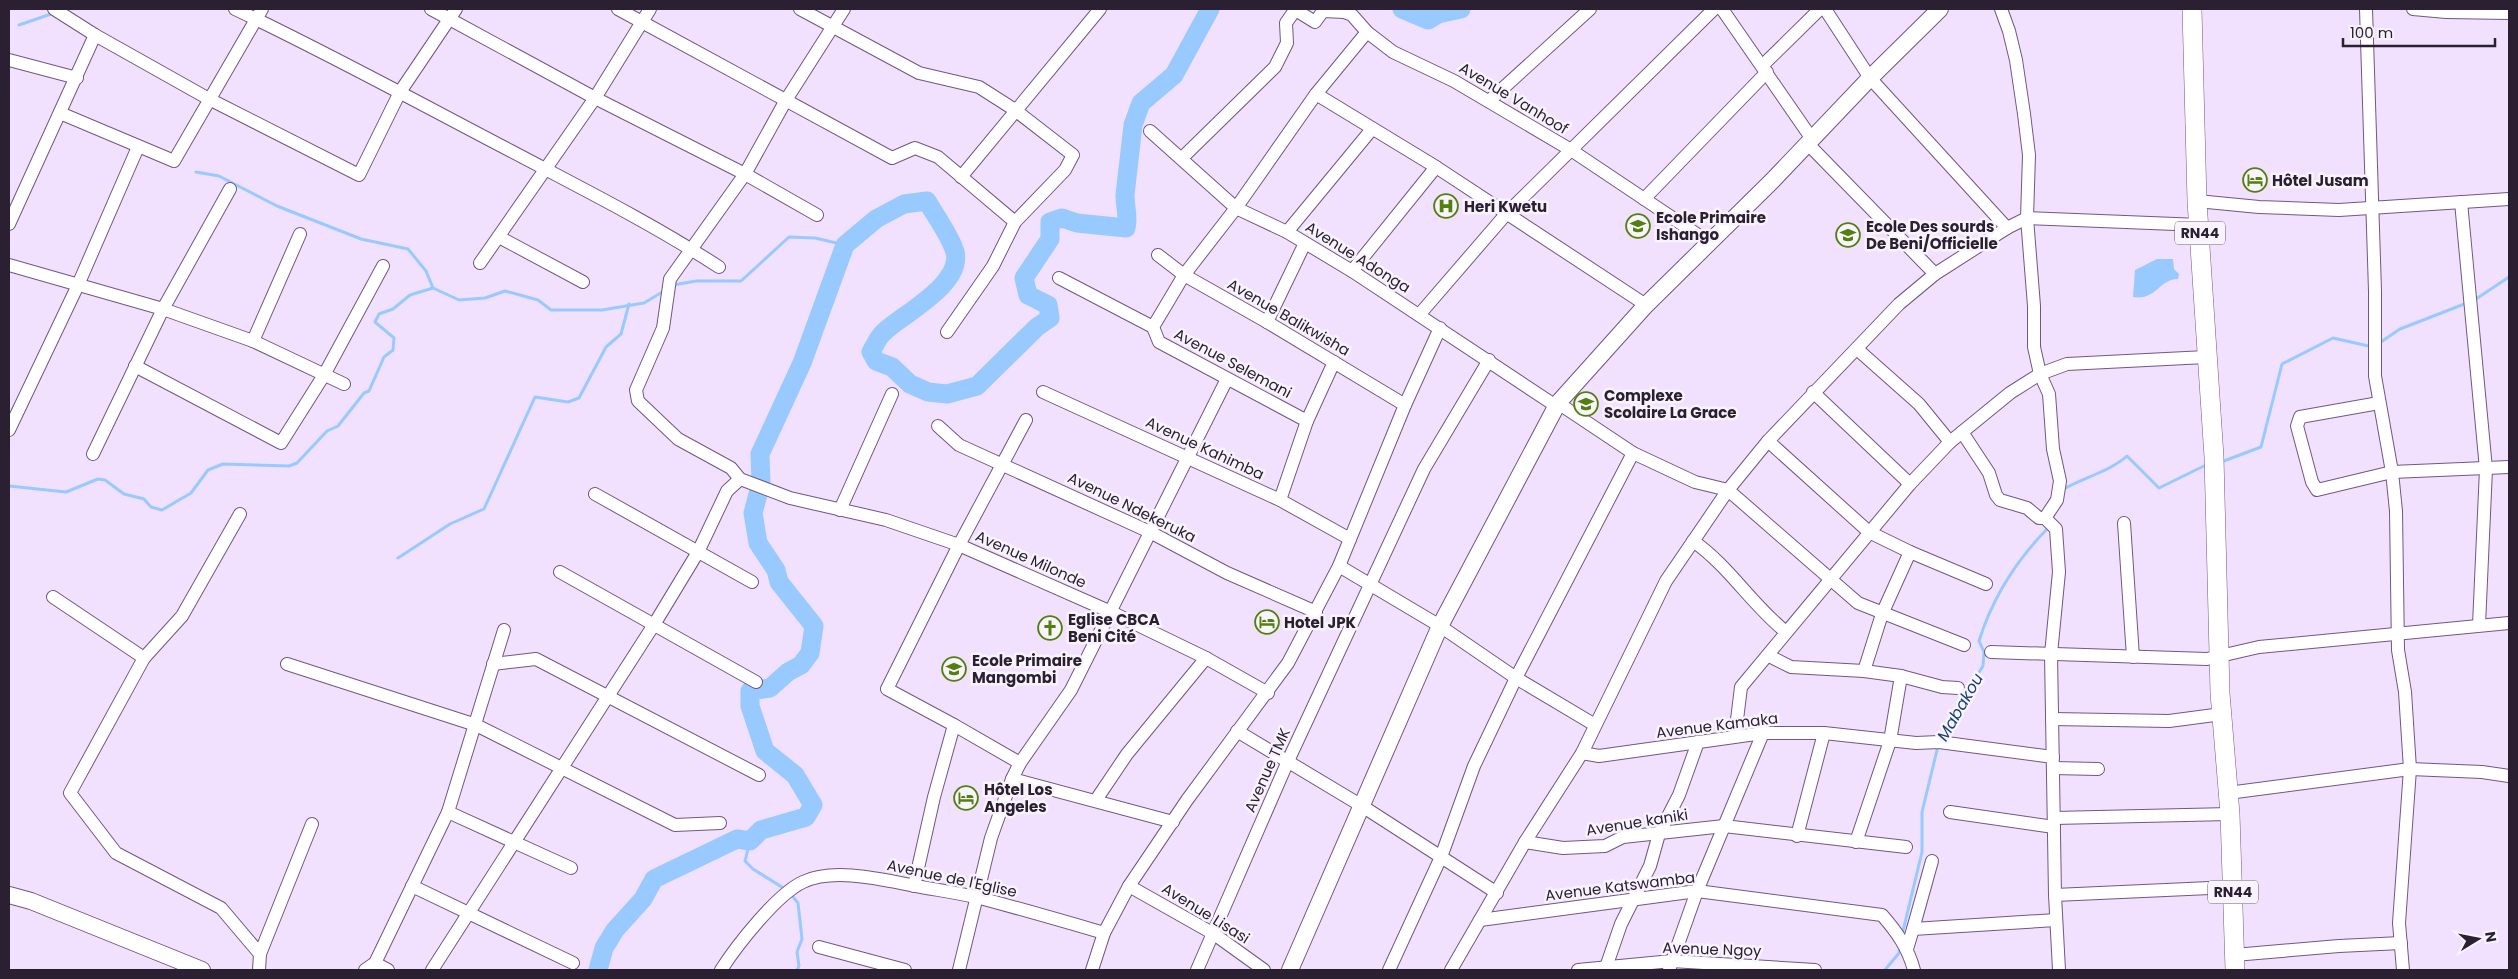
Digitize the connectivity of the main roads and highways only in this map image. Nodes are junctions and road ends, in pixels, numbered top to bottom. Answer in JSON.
{"nodes":[{"id":1,"x":2192,"y":9,"type":"edge"},
{"id":2,"x":2235,"y":963,"type":"edge"}],
"edges":[{"from":1,"to":2,"type":"main road","number":"RN44"}]}
